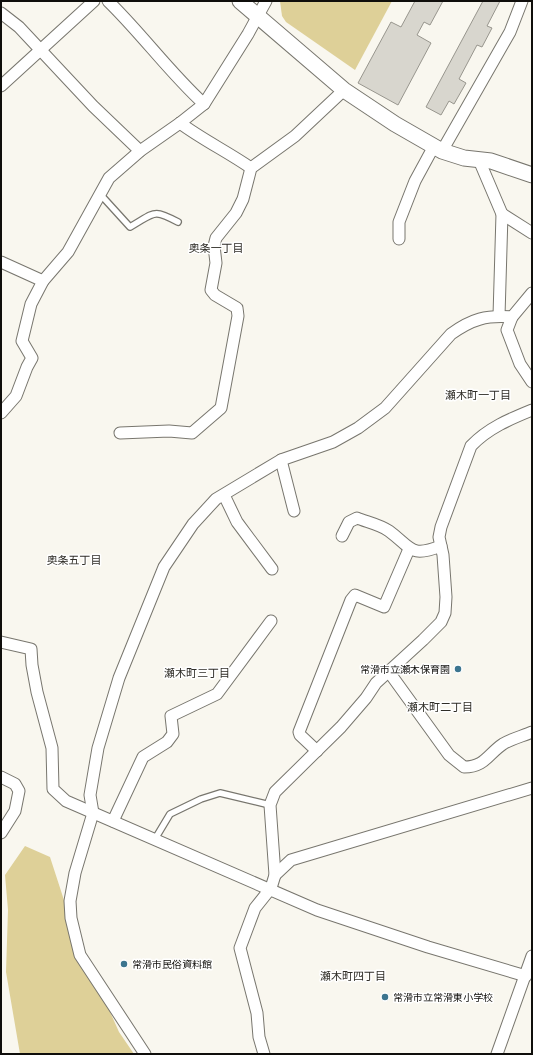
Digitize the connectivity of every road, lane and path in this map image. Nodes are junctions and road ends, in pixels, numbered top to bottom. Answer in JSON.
{"nodes":[{"id":1,"x":94,"y":1,"type":"edge"},
{"id":2,"x":108,"y":1,"type":"edge"},
{"id":3,"x":240,"y":1,"type":"edge"},
{"id":4,"x":266,"y":1,"type":"edge"},
{"id":5,"x":522,"y":1,"type":"edge"},
{"id":6,"x":1,"y":13,"type":"edge"},
{"id":7,"x":257,"y":17,"type":"junction"},
{"id":8,"x":40,"y":50,"type":"junction"},
{"id":9,"x":1,"y":86,"type":"edge"},
{"id":10,"x":344,"y":90,"type":"junction"},
{"id":11,"x":204,"y":104,"type":"junction"},
{"id":12,"x":180,"y":123,"type":"junction"},
{"id":13,"x":438,"y":149,"type":"junction"},
{"id":14,"x":140,"y":151,"type":"junction"},
{"id":15,"x":480,"y":160,"type":"junction"},
{"id":16,"x":251,"y":168,"type":"junction"},
{"id":17,"x":532,"y":175,"type":"edge"},
{"id":18,"x":100,"y":194,"type":"junction"},
{"id":19,"x":502,"y":214,"type":"junction"},
{"id":20,"x":178,"y":222,"type":"dead end"},
{"id":21,"x":532,"y":233,"type":"edge"},
{"id":22,"x":399,"y":239,"type":"dead end"},
{"id":23,"x":1,"y":262,"type":"edge"},
{"id":24,"x":43,"y":281,"type":"junction"},
{"id":25,"x":532,"y":293,"type":"edge"},
{"id":26,"x":499,"y":316,"type":"junction"},
{"id":27,"x":512,"y":317,"type":"junction"},
{"id":28,"x":532,"y":382,"type":"edge"},
{"id":29,"x":532,"y":410,"type":"edge"},
{"id":30,"x":1,"y":413,"type":"edge"},
{"id":31,"x":120,"y":433,"type":"dead end"},
{"id":32,"x":281,"y":460,"type":"junction"},
{"id":33,"x":224,"y":495,"type":"junction"},
{"id":34,"x":294,"y":511,"type":"dead end"},
{"id":35,"x":342,"y":536,"type":"dead end"},
{"id":36,"x":441,"y":546,"type":"junction"},
{"id":37,"x":409,"y":549,"type":"junction"},
{"id":38,"x":272,"y":570,"type":"dead end"},
{"id":39,"x":271,"y":621,"type":"dead end"},
{"id":40,"x":1,"y":642,"type":"edge"},
{"id":41,"x":389,"y":672,"type":"junction"},
{"id":42,"x":532,"y":732,"type":"edge"},
{"id":43,"x":317,"y":751,"type":"junction"},
{"id":44,"x":1,"y":777,"type":"edge"},
{"id":45,"x":532,"y":788,"type":"edge"},
{"id":46,"x":270,"y":805,"type":"junction"},
{"id":47,"x":93,"y":813,"type":"junction"},
{"id":48,"x":112,"y":821,"type":"junction"},
{"id":49,"x":1,"y":833,"type":"edge"},
{"id":50,"x":155,"y":839,"type":"junction"},
{"id":51,"x":275,"y":875,"type":"junction"},
{"id":52,"x":271,"y":888,"type":"junction"},
{"id":53,"x":532,"y":956,"type":"edge"},
{"id":54,"x":526,"y":976,"type":"junction"},
{"id":55,"x":145,"y":1054,"type":"edge"},
{"id":56,"x":264,"y":1054,"type":"edge"},
{"id":57,"x":497,"y":1054,"type":"edge"}],
"edges":[{"from":1,"to":8,"type":"street"},
{"from":2,"to":11,"type":"street"},
{"from":3,"to":7,"type":"street"},
{"from":4,"to":7,"type":"street"},
{"from":5,"to":13,"type":"street"},
{"from":6,"to":8,"type":"street"},
{"from":7,"to":10,"type":"street"},
{"from":7,"to":11,"type":"street"},
{"from":8,"to":9,"type":"street"},
{"from":8,"to":14,"type":"street"},
{"from":10,"to":13,"type":"street"},
{"from":10,"to":16,"type":"street"},
{"from":11,"to":12,"type":"street"},
{"from":12,"to":14,"type":"street"},
{"from":12,"to":16,"type":"street"},
{"from":13,"to":15,"type":"street"},
{"from":13,"to":22,"type":"street"},
{"from":14,"to":18,"type":"street"},
{"from":15,"to":17,"type":"street"},
{"from":15,"to":19,"type":"street"},
{"from":16,"to":31,"type":"street"},
{"from":18,"to":20,"type":"lane"},
{"from":18,"to":24,"type":"street"},
{"from":19,"to":21,"type":"street"},
{"from":19,"to":26,"type":"street"},
{"from":23,"to":24,"type":"street"},
{"from":24,"to":30,"type":"street"},
{"from":25,"to":27,"type":"street"},
{"from":26,"to":27,"type":"street"},
{"from":26,"to":32,"type":"street"},
{"from":27,"to":28,"type":"street"},
{"from":29,"to":36,"type":"street"},
{"from":32,"to":33,"type":"street"},
{"from":32,"to":34,"type":"street"},
{"from":33,"to":38,"type":"street"},
{"from":33,"to":47,"type":"street"},
{"from":35,"to":37,"type":"street"},
{"from":36,"to":37,"type":"street"},
{"from":36,"to":41,"type":"street"},
{"from":37,"to":43,"type":"street"},
{"from":39,"to":48,"type":"street"},
{"from":40,"to":47,"type":"street"},
{"from":41,"to":42,"type":"street"},
{"from":41,"to":43,"type":"street"},
{"from":43,"to":46,"type":"street"},
{"from":44,"to":49,"type":"street"},
{"from":45,"to":51,"type":"street"},
{"from":46,"to":50,"type":"lane"},
{"from":46,"to":51,"type":"street"},
{"from":47,"to":48,"type":"street"},
{"from":47,"to":55,"type":"street"},
{"from":48,"to":50,"type":"street"},
{"from":50,"to":52,"type":"street"},
{"from":51,"to":52,"type":"street"},
{"from":52,"to":54,"type":"street"},
{"from":52,"to":56,"type":"street"},
{"from":53,"to":54,"type":"street"},
{"from":54,"to":57,"type":"street"}]}
